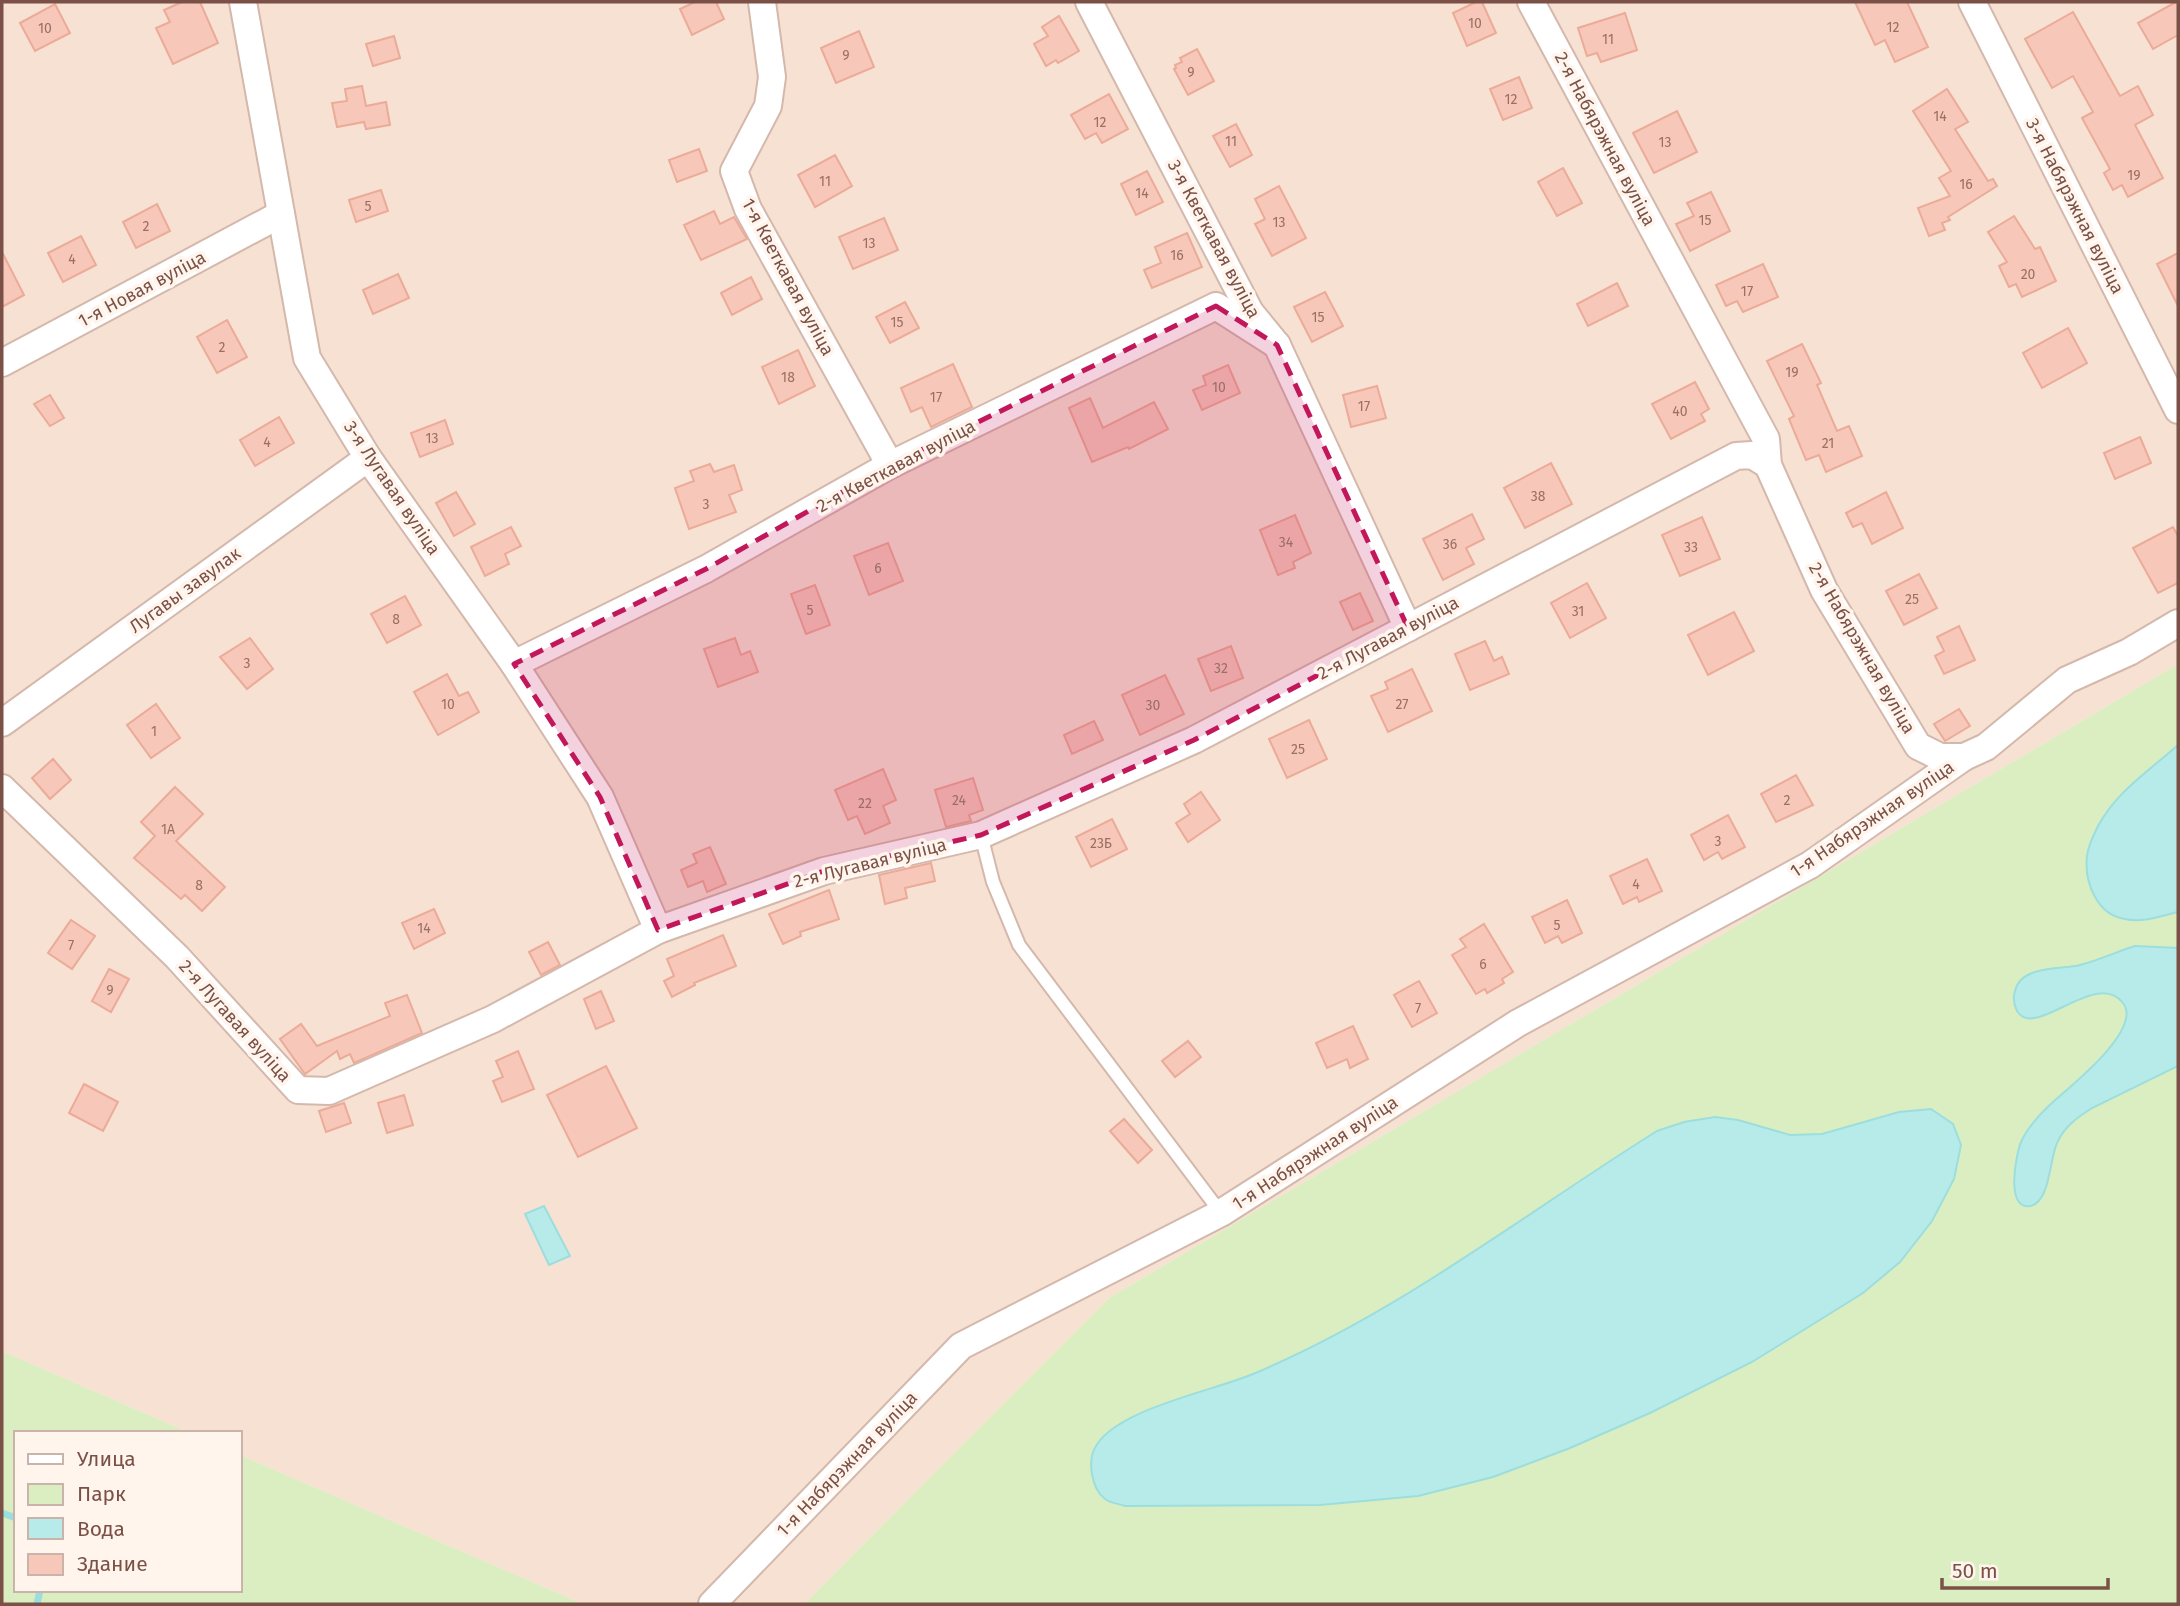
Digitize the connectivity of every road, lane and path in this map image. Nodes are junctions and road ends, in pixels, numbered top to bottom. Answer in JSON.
{"nodes":[{"id":1,"x":243,"y":2,"type":"edge"},
{"id":2,"x":762,"y":2,"type":"edge"},
{"id":3,"x":1089,"y":2,"type":"edge"},
{"id":4,"x":1531,"y":2,"type":"edge"},
{"id":5,"x":1972,"y":2,"type":"edge"},
{"id":6,"x":281,"y":215,"type":"junction"},
{"id":7,"x":1277,"y":345,"type":"junction"},
{"id":8,"x":2,"y":363,"type":"edge"},
{"id":9,"x":2178,"y":410,"type":"edge"},
{"id":10,"x":368,"y":458,"type":"junction"},
{"id":11,"x":890,"y":465,"type":"junction"},
{"id":12,"x":1768,"y":465,"type":"junction"},
{"id":13,"x":2178,"y":623,"type":"edge"},
{"id":14,"x":1408,"y":628,"type":"junction"},
{"id":15,"x":514,"y":664,"type":"junction"},
{"id":16,"x":2,"y":723,"type":"edge"},
{"id":17,"x":1964,"y":757,"type":"junction"},
{"id":18,"x":2,"y":788,"type":"edge"},
{"id":19,"x":981,"y":835,"type":"junction"},
{"id":20,"x":658,"y":930,"type":"junction"},
{"id":21,"x":1221,"y":1213,"type":"junction"},
{"id":22,"x":712,"y":1604,"type":"edge"}],
"edges":[{"from":1,"to":6,"type":"street","name":"3-я Лугавая вуліца"},
{"from":2,"to":11,"type":"street","name":"1-я Кветкавая вуліца"},
{"from":3,"to":7,"type":"street","name":"3-я Кветкавая вуліца"},
{"from":4,"to":12,"type":"street","name":"2-я Набярэжная вуліца"},
{"from":5,"to":9,"type":"street","name":"3-я Набярэжная вуліца"},
{"from":6,"to":8,"type":"street","name":"1-я Новая вуліца"},
{"from":6,"to":10,"type":"street","name":"3-я Лугавая вуліца"},
{"from":7,"to":11,"type":"street","name":"2-я Кветкавая вуліца"},
{"from":7,"to":14,"type":"street","name":"3-я Кветкавая вуліца"},
{"from":10,"to":15,"type":"street","name":"3-я Лугавая вуліца"},
{"from":10,"to":16,"type":"street","name":"Лугавы завулак"},
{"from":11,"to":15,"type":"street","name":"2-я Кветкавая вуліца"},
{"from":12,"to":14,"type":"street","name":"2-я Лугавая вуліца"},
{"from":12,"to":17,"type":"street","name":"2-я Набярэжная вуліца"},
{"from":13,"to":17,"type":"street"},
{"from":14,"to":19,"type":"street","name":"2-я Лугавая вуліца"},
{"from":15,"to":20,"type":"street","name":"3-я Лугавая вуліца"},
{"from":17,"to":21,"type":"street","name":"1-я Набярэжная вуліца"},
{"from":18,"to":20,"type":"street","name":"2-я Лугавая вуліца"},
{"from":19,"to":20,"type":"street","name":"2-я Лугавая вуліца"},
{"from":19,"to":21,"type":"lane"},
{"from":21,"to":22,"type":"street","name":"1-я Набярэжная вуліца"}]}
